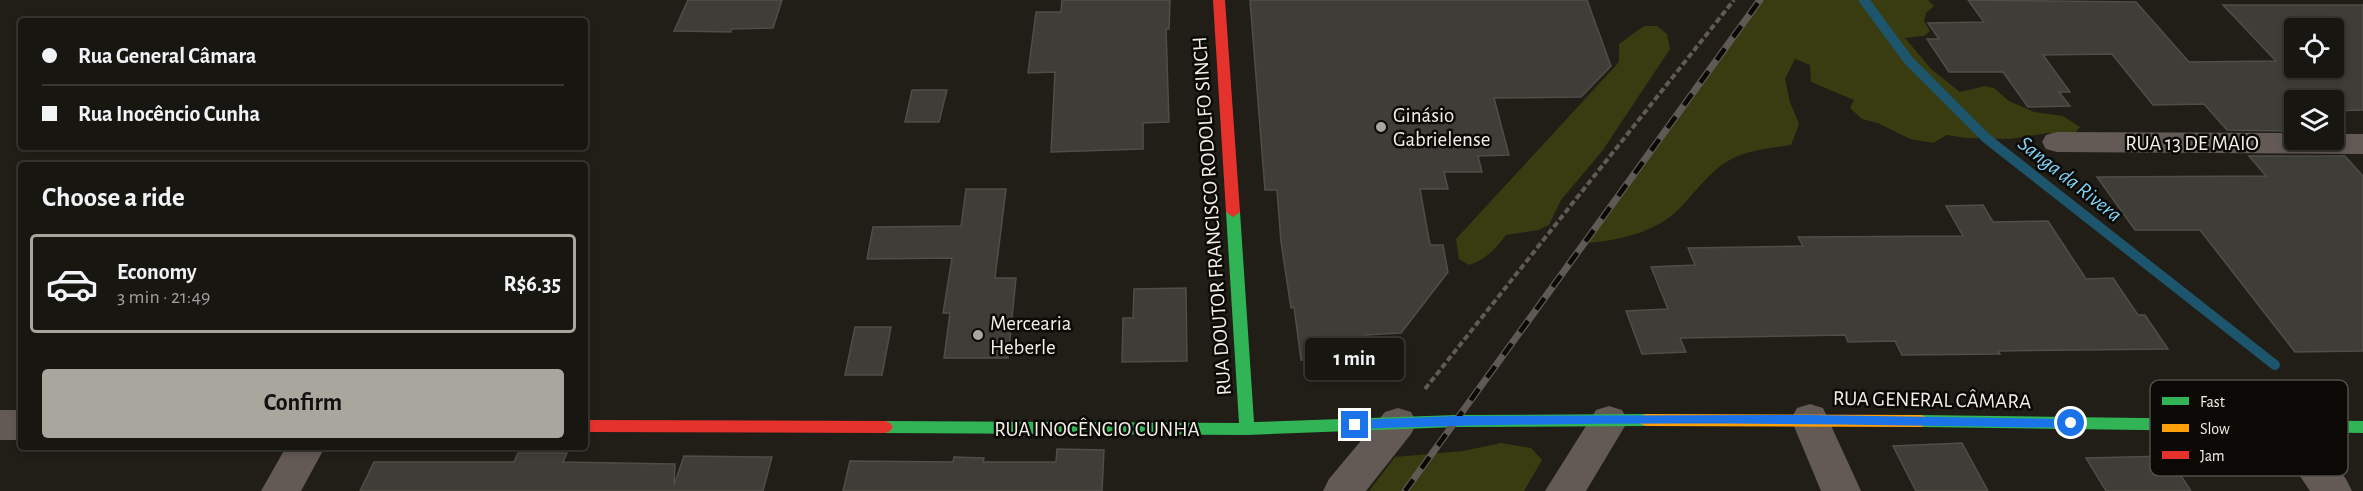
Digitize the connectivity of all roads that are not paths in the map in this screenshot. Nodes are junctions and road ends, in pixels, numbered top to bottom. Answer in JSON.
{"nodes":[{"id":1,"x":1219,"y":0,"type":"edge"},
{"id":2,"x":2056,"y":142,"type":"dead end"},
{"id":3,"x":2363,"y":144,"type":"edge"},
{"id":4,"x":1810,"y":419,"type":"junction"},
{"id":5,"x":1609,"y":421,"type":"junction"},
{"id":6,"x":1398,"y":423,"type":"junction"},
{"id":7,"x":2150,"y":424,"type":"edge"},
{"id":8,"x":0,"y":425,"type":"edge"},
{"id":9,"x":18,"y":425,"type":"edge"},
{"id":10,"x":588,"y":426,"type":"edge"},
{"id":11,"x":2348,"y":427,"type":"edge"},
{"id":12,"x":2363,"y":427,"type":"edge"},
{"id":13,"x":1247,"y":429,"type":"junction"},
{"id":14,"x":304,"y":450,"type":"edge"},
{"id":15,"x":2321,"y":476,"type":"edge"},
{"id":16,"x":281,"y":491,"type":"edge"},
{"id":17,"x":1343,"y":491,"type":"edge"},
{"id":18,"x":1565,"y":491,"type":"edge"},
{"id":19,"x":1840,"y":491,"type":"edge"},
{"id":20,"x":2332,"y":491,"type":"edge"}],
"edges":[{"from":1,"to":13,"type":"street","name":"RUA DOUTOR FRANCISCO RODOLFO SINCH"},
{"from":2,"to":3,"type":"street","name":"RUA 13 DE MAIO"},
{"from":4,"to":5,"type":"street","name":"RUA GENERAL CÂMARA"},
{"from":4,"to":7,"type":"street","name":"RUA GENERAL CÂMARA"},
{"from":4,"to":19,"type":"street"},
{"from":5,"to":6,"type":"street","name":"RUA INOCÊNCIO CUNHA"},
{"from":5,"to":18,"type":"street"},
{"from":6,"to":13,"type":"street","name":"RUA INOCÊNCIO CUNHA"},
{"from":6,"to":17,"type":"street"},
{"from":8,"to":9,"type":"street"},
{"from":10,"to":13,"type":"street","name":"RUA INOCÊNCIO CUNHA"},
{"from":11,"to":12,"type":"street","name":"RUA GENERAL CÂMARA"},
{"from":14,"to":16,"type":"street"},
{"from":15,"to":20,"type":"street"}]}
